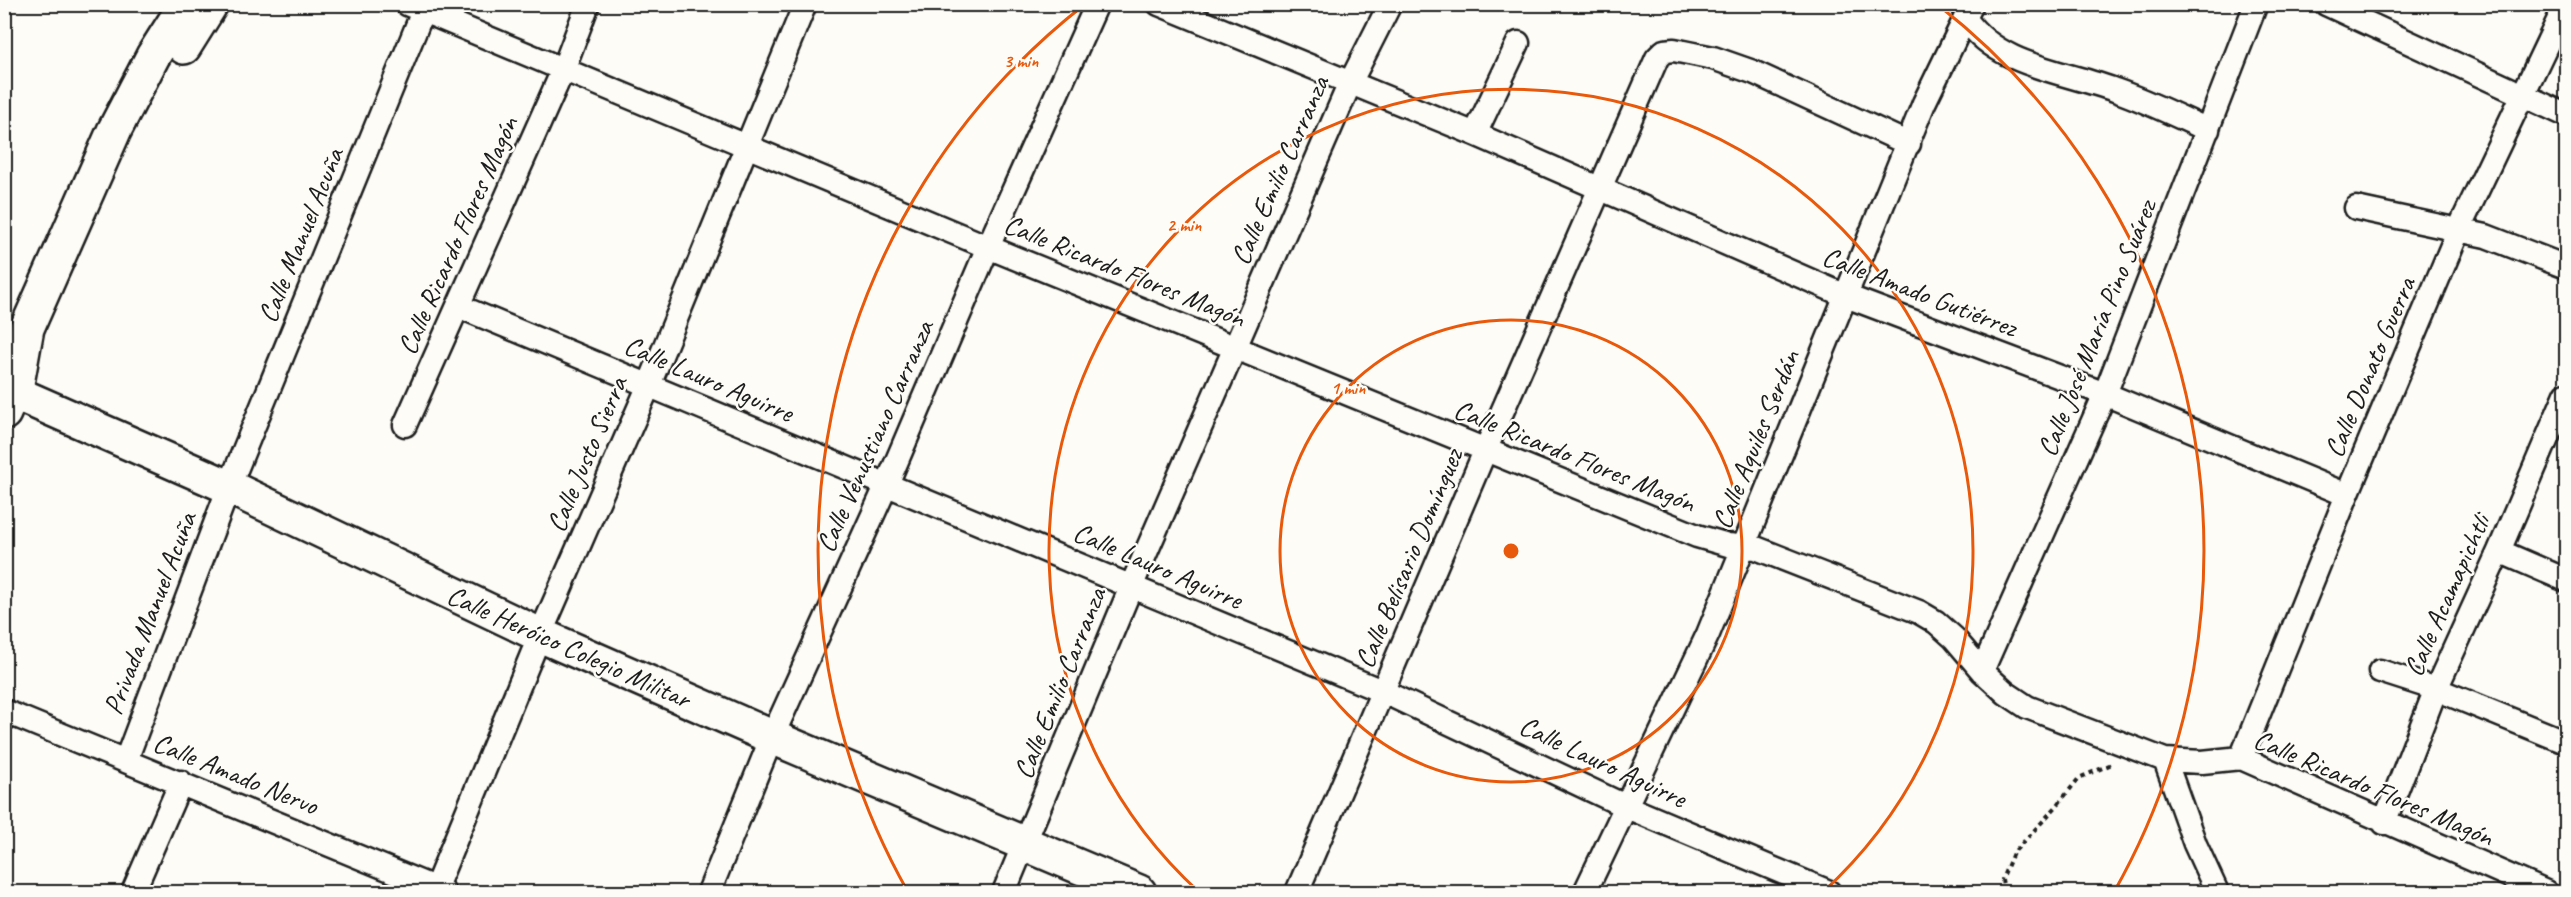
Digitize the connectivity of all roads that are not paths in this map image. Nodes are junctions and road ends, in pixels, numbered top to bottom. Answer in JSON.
{"nodes":[{"id":1,"x":186,"y":4,"type":"edge"},
{"id":2,"x":211,"y":4,"type":"edge"},
{"id":3,"x":588,"y":4,"type":"edge"},
{"id":4,"x":805,"y":4,"type":"edge"},
{"id":5,"x":1097,"y":4,"type":"edge"},
{"id":6,"x":1159,"y":4,"type":"edge"},
{"id":7,"x":1390,"y":4,"type":"edge"},
{"id":8,"x":2256,"y":4,"type":"edge"},
{"id":9,"x":2326,"y":4,"type":"edge"},
{"id":10,"x":2566,"y":4,"type":"edge"},
{"id":11,"x":419,"y":7,"type":"edge"},
{"id":12,"x":1969,"y":11,"type":"edge"},
{"id":13,"x":1518,"y":43,"type":"dead end"},
{"id":14,"x":563,"y":69,"type":"junction"},
{"id":15,"x":1350,"y":83,"type":"junction"},
{"id":16,"x":2523,"y":97,"type":"junction"},
{"id":17,"x":2566,"y":115,"type":"edge"},
{"id":18,"x":2208,"y":130,"type":"junction"},
{"id":19,"x":1475,"y":134,"type":"junction"},
{"id":20,"x":1909,"y":144,"type":"junction"},
{"id":21,"x":747,"y":146,"type":"junction"},
{"id":22,"x":1599,"y":188,"type":"junction"},
{"id":23,"x":2356,"y":208,"type":"dead end"},
{"id":24,"x":2459,"y":229,"type":"junction"},
{"id":25,"x":988,"y":247,"type":"junction"},
{"id":26,"x":2566,"y":267,"type":"edge"},
{"id":27,"x":50,"y":279,"type":"junction"},
{"id":28,"x":1846,"y":296,"type":"junction"},
{"id":29,"x":458,"y":306,"type":"junction"},
{"id":30,"x":4,"y":330,"type":"edge"},
{"id":31,"x":1235,"y":347,"type":"junction"},
{"id":32,"x":649,"y":385,"type":"junction"},
{"id":33,"x":10,"y":393,"type":"edge"},
{"id":34,"x":2105,"y":394,"type":"junction"},
{"id":35,"x":2566,"y":394,"type":"edge"},
{"id":36,"x":2560,"y":424,"type":"edge"},
{"id":37,"x":405,"y":425,"type":"dead end"},
{"id":38,"x":1485,"y":451,"type":"junction"},
{"id":39,"x":886,"y":484,"type":"junction"},
{"id":40,"x":229,"y":487,"type":"junction"},
{"id":41,"x":2347,"y":495,"type":"junction"},
{"id":42,"x":1744,"y":546,"type":"junction"},
{"id":43,"x":2499,"y":551,"type":"junction"},
{"id":44,"x":2566,"y":580,"type":"edge"},
{"id":45,"x":1131,"y":587,"type":"junction"},
{"id":46,"x":540,"y":635,"type":"junction"},
{"id":47,"x":1982,"y":671,"type":"junction"},
{"id":48,"x":2380,"y":671,"type":"dead end"},
{"id":49,"x":2436,"y":690,"type":"junction"},
{"id":50,"x":1384,"y":692,"type":"junction"},
{"id":51,"x":4,"y":711,"type":"edge"},
{"id":52,"x":772,"y":737,"type":"junction"},
{"id":53,"x":2566,"y":742,"type":"edge"},
{"id":54,"x":2241,"y":758,"type":"junction"},
{"id":55,"x":126,"y":760,"type":"junction"},
{"id":56,"x":2165,"y":760,"type":"junction"},
{"id":57,"x":181,"y":782,"type":"junction"},
{"id":58,"x":1627,"y":807,"type":"junction"},
{"id":59,"x":2384,"y":823,"type":"junction"},
{"id":60,"x":1025,"y":844,"type":"junction"},
{"id":61,"x":438,"y":891,"type":"edge"},
{"id":62,"x":133,"y":892,"type":"edge"},
{"id":63,"x":709,"y":892,"type":"edge"},
{"id":64,"x":1004,"y":892,"type":"edge"},
{"id":65,"x":1139,"y":892,"type":"edge"},
{"id":66,"x":1297,"y":892,"type":"edge"},
{"id":67,"x":1585,"y":892,"type":"edge"},
{"id":68,"x":1829,"y":892,"type":"edge"},
{"id":69,"x":2217,"y":892,"type":"edge"},
{"id":70,"x":2546,"y":892,"type":"edge"}],
"edges":[{"from":1,"to":27,"type":"main road"},
{"from":2,"to":33,"type":"main road"},
{"from":3,"to":14,"type":"street","name":"Calle Ricardo Flores Magón"},
{"from":4,"to":21,"type":"street","name":"Calle Justo Sierra"},
{"from":5,"to":25,"type":"street","name":"Calle Venustiano Carranza"},
{"from":6,"to":15,"type":"street","name":"Calle Amado Gutiérrez"},
{"from":7,"to":15,"type":"street","name":"Calle Emilio Carranza"},
{"from":8,"to":18,"type":"street","name":"Calle José María Pino Suárez"},
{"from":9,"to":16,"type":"street"},
{"from":10,"to":16,"type":"street","name":"Calle Donato Guerra"},
{"from":11,"to":14,"type":"street","name":"Calle Ricardo Flores Magón"},
{"from":11,"to":40,"type":"street","name":"Calle Manuel Acuña"},
{"from":12,"to":18,"type":"street"},
{"from":12,"to":20,"type":"street","name":"Calle Aquiles Serdán"},
{"from":13,"to":19,"type":"street"},
{"from":14,"to":21,"type":"street","name":"Calle Ricardo Flores Magón"},
{"from":14,"to":29,"type":"street","name":"Calle Ricardo Flores Magón"},
{"from":15,"to":19,"type":"street","name":"Calle Amado Gutiérrez"},
{"from":15,"to":31,"type":"street","name":"Calle Emilio Carranza"},
{"from":16,"to":17,"type":"street"},
{"from":16,"to":24,"type":"street","name":"Calle Donato Guerra"},
{"from":18,"to":34,"type":"street","name":"Calle José María Pino Suárez"},
{"from":19,"to":22,"type":"street","name":"Calle Amado Gutiérrez"},
{"from":20,"to":22,"type":"street","name":"Calle Belisario Domínguez"},
{"from":20,"to":28,"type":"street","name":"Calle Aquiles Serdán"},
{"from":21,"to":25,"type":"street","name":"Calle Ricardo Flores Magón"},
{"from":21,"to":32,"type":"street","name":"Calle Justo Sierra"},
{"from":22,"to":28,"type":"street","name":"Calle Amado Gutiérrez"},
{"from":22,"to":38,"type":"street","name":"Calle Belisario Domínguez"},
{"from":23,"to":24,"type":"street"},
{"from":24,"to":26,"type":"street"},
{"from":24,"to":41,"type":"street","name":"Calle Donato Guerra"},
{"from":25,"to":31,"type":"street","name":"Calle Ricardo Flores Magón"},
{"from":25,"to":39,"type":"street","name":"Calle Venustiano Carranza"},
{"from":27,"to":30,"type":"main road"},
{"from":27,"to":33,"type":"main road"},
{"from":28,"to":34,"type":"street","name":"Calle Amado Gutiérrez"},
{"from":28,"to":42,"type":"street","name":"Calle Aquiles Serdán"},
{"from":29,"to":32,"type":"street","name":"Calle Lauro Aguirre"},
{"from":29,"to":37,"type":"street","name":"Calle Ricardo Flores Magón"},
{"from":31,"to":38,"type":"street","name":"Calle Ricardo Flores Magón"},
{"from":31,"to":45,"type":"street","name":"Calle Emilio Carranza"},
{"from":32,"to":39,"type":"street","name":"Calle Lauro Aguirre"},
{"from":32,"to":46,"type":"street","name":"Calle Justo Sierra"},
{"from":33,"to":40,"type":"main road","name":"Calle Heróico Colegio Militar"},
{"from":34,"to":41,"type":"street","name":"Calle Amado Gutiérrez"},
{"from":34,"to":47,"type":"street","name":"Calle José María Pino Suárez"},
{"from":35,"to":36,"type":"street","name":"Calle Acamapichtli"},
{"from":36,"to":43,"type":"street","name":"Calle Acamapichtli"},
{"from":38,"to":42,"type":"street","name":"Calle Ricardo Flores Magón"},
{"from":38,"to":50,"type":"street","name":"Calle Belisario Domínguez"},
{"from":39,"to":45,"type":"street","name":"Calle Lauro Aguirre"},
{"from":39,"to":52,"type":"street","name":"Calle Venustiano Carranza"},
{"from":40,"to":46,"type":"main road","name":"Calle Heróico Colegio Militar"},
{"from":40,"to":55,"type":"street","name":"Privada Manuel Acuña"},
{"from":41,"to":54,"type":"street","name":"Calle Donato Guerra"},
{"from":42,"to":47,"type":"street","name":"Calle Ricardo Flores Magón"},
{"from":42,"to":58,"type":"street","name":"Calle Aquiles Serdán"},
{"from":43,"to":44,"type":"street"},
{"from":43,"to":49,"type":"street","name":"Calle Acamapichtli"},
{"from":45,"to":50,"type":"street","name":"Calle Lauro Aguirre"},
{"from":45,"to":60,"type":"street","name":"Calle Emilio Carranza"},
{"from":46,"to":52,"type":"main road","name":"Calle Heróico Colegio Militar"},
{"from":46,"to":61,"type":"street","name":"Calle Justo Sierra"},
{"from":47,"to":56,"type":"street","name":"Calle Ricardo Flores Magón"},
{"from":48,"to":49,"type":"street"},
{"from":49,"to":53,"type":"street"},
{"from":49,"to":59,"type":"street","name":"Calle Acamapichtli"},
{"from":50,"to":58,"type":"street","name":"Calle Lauro Aguirre"},
{"from":50,"to":66,"type":"street","name":"Calle Belisario Domínguez"},
{"from":51,"to":55,"type":"street","name":"Calle Amado Nervo"},
{"from":52,"to":60,"type":"main road","name":"Calle Heróico Colegio Militar"},
{"from":52,"to":63,"type":"street","name":"Calle Venustiano Carranza"},
{"from":54,"to":56,"type":"street","name":"Calle Ricardo Flores Magón"},
{"from":54,"to":59,"type":"street","name":"Calle Ricardo Flores Magón"},
{"from":55,"to":57,"type":"street","name":"Calle Amado Nervo"},
{"from":56,"to":69,"type":"street"},
{"from":57,"to":61,"type":"street","name":"Calle Amado Nervo"},
{"from":57,"to":62,"type":"street"},
{"from":58,"to":67,"type":"street","name":"Calle Aquiles Serdán"},
{"from":58,"to":68,"type":"street","name":"Calle Lauro Aguirre"},
{"from":59,"to":70,"type":"street","name":"Calle Ricardo Flores Magón"},
{"from":60,"to":64,"type":"street","name":"Calle Emilio Carranza"},
{"from":60,"to":65,"type":"main road","name":"Calle Heróico Colegio Militar"}]}
